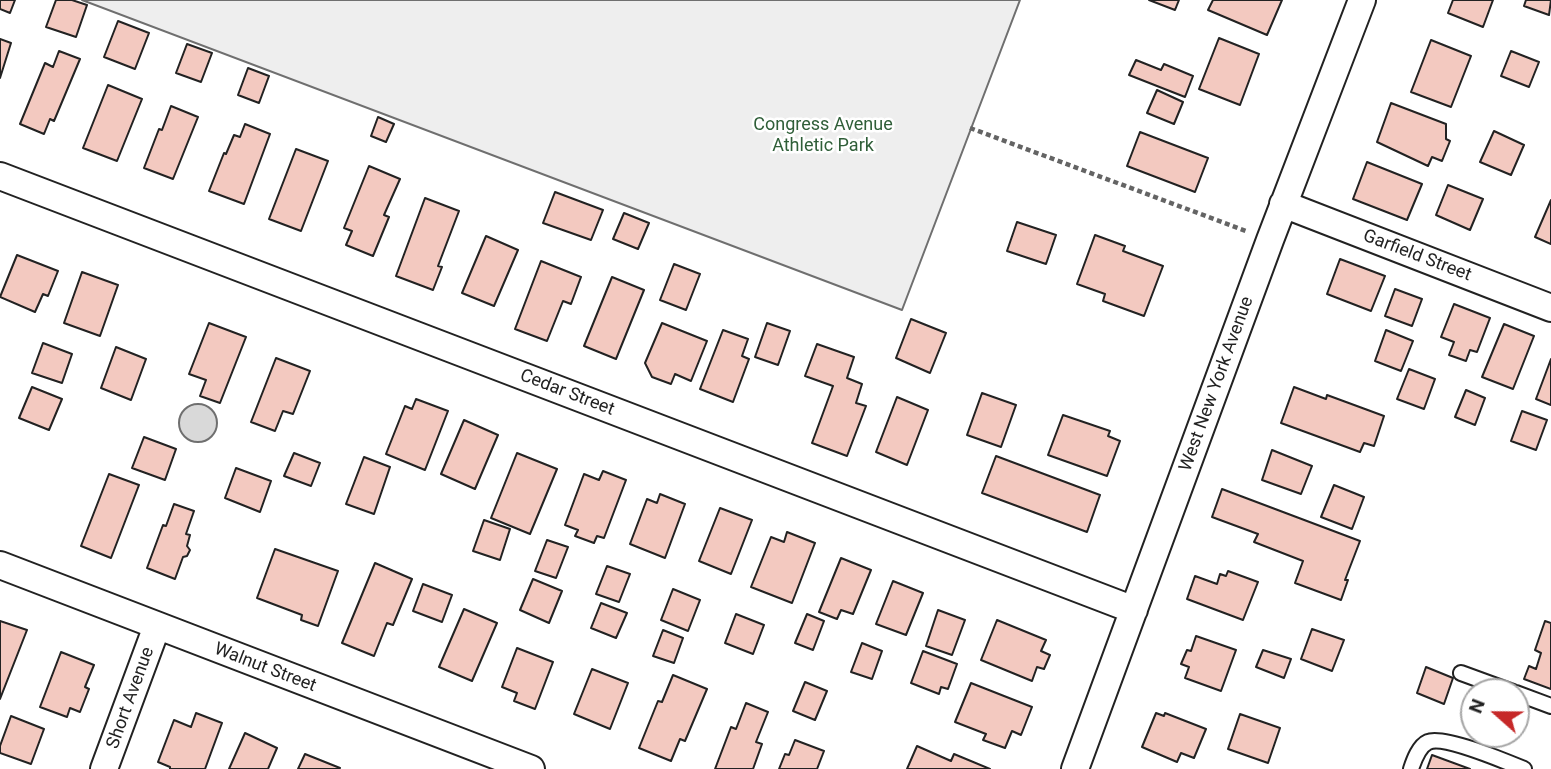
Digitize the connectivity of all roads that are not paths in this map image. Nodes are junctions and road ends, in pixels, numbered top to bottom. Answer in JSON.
{"nodes":[{"id":1,"x":1362,"y":0,"type":"edge"},
{"id":2,"x":0,"y":176,"type":"edge"},
{"id":3,"x":1283,"y":204,"type":"junction"},
{"id":4,"x":1551,"y":308,"type":"edge"},
{"id":5,"x":0,"y":565,"type":"edge"},
{"id":6,"x":1134,"y":610,"type":"junction"},
{"id":7,"x":157,"y":626,"type":"junction"},
{"id":8,"x":1461,"y":673,"type":"dead end"},
{"id":9,"x":1475,"y":678,"type":"edge"},
{"id":10,"x":1530,"y":698,"type":"edge"},
{"id":11,"x":1551,"y":706,"type":"edge"},
{"id":12,"x":104,"y":769,"type":"edge"},
{"id":13,"x":531,"y":769,"type":"edge"},
{"id":14,"x":1075,"y":769,"type":"edge"},
{"id":15,"x":1411,"y":769,"type":"edge"},
{"id":16,"x":1524,"y":769,"type":"edge"}],
"edges":[{"from":1,"to":3,"type":"street","name":"West New York Avenue"},
{"from":2,"to":6,"type":"street","name":"Cedar Street"},
{"from":3,"to":4,"type":"street","name":"Garfield Street"},
{"from":3,"to":6,"type":"street","name":"West New York Avenue"},
{"from":5,"to":7,"type":"street","name":"Walnut Street"},
{"from":6,"to":14,"type":"street","name":"West New York Avenue"},
{"from":7,"to":12,"type":"street","name":"Short Avenue"},
{"from":7,"to":13,"type":"street","name":"Walnut Street"},
{"from":8,"to":9,"type":"lane"},
{"from":10,"to":11,"type":"lane"},
{"from":15,"to":16,"type":"lane"}]}
